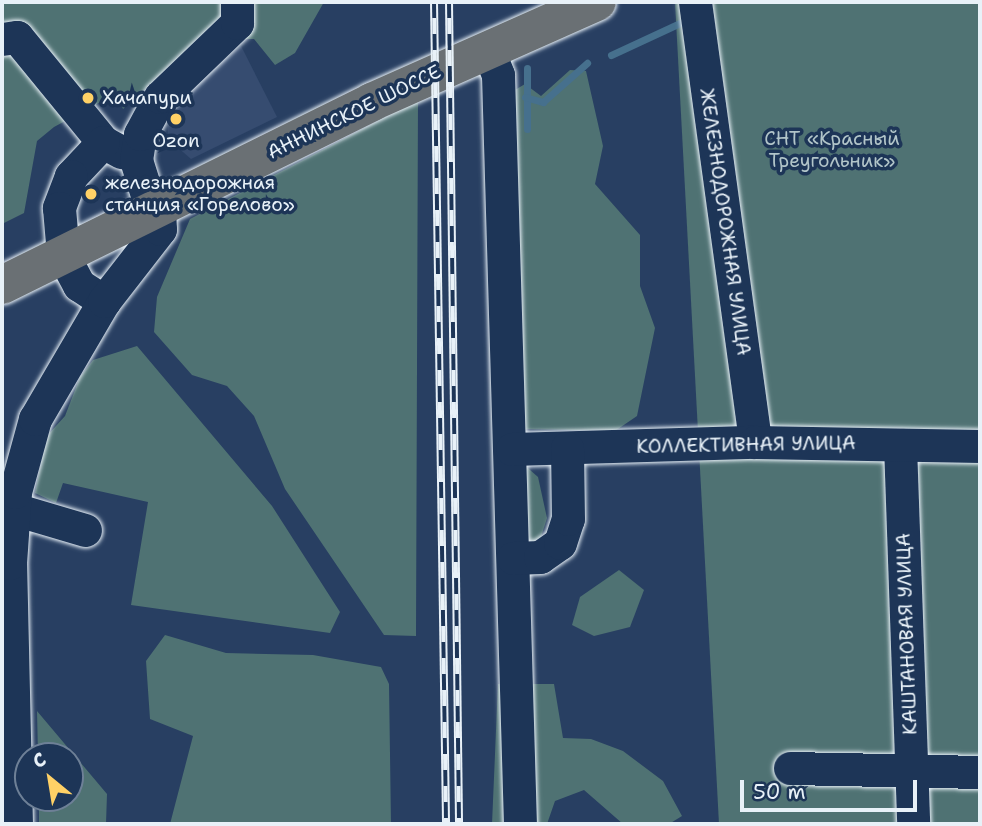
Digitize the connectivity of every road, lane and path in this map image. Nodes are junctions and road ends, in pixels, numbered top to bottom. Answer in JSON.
{"nodes":[{"id":1,"x":597,"y":2,"type":"edge"},
{"id":2,"x":695,"y":2,"type":"edge"},
{"id":3,"x":237,"y":12,"type":"edge"},
{"id":4,"x":2,"y":38,"type":"edge"},
{"id":5,"x":488,"y":50,"type":"junction"},
{"id":6,"x":103,"y":142,"type":"junction"},
{"id":7,"x":136,"y":160,"type":"junction"},
{"id":8,"x":156,"y":209,"type":"junction"},
{"id":9,"x":63,"y":256,"type":"junction"},
{"id":10,"x":2,"y":285,"type":"edge"},
{"id":11,"x":104,"y":301,"type":"junction"},
{"id":12,"x":755,"y":442,"type":"junction"},
{"id":13,"x":900,"y":445,"type":"junction"},
{"id":14,"x":980,"y":446,"type":"edge"},
{"id":15,"x":567,"y":448,"type":"junction"},
{"id":16,"x":512,"y":449,"type":"junction"},
{"id":17,"x":8,"y":511,"type":"edge"},
{"id":18,"x":85,"y":530,"type":"dead end"},
{"id":19,"x":513,"y":558,"type":"junction"},
{"id":20,"x":790,"y":768,"type":"dead end"},
{"id":21,"x":912,"y":769,"type":"junction"},
{"id":22,"x":980,"y":772,"type":"edge"},
{"id":23,"x":16,"y":824,"type":"edge"},
{"id":24,"x":520,"y":824,"type":"edge"},
{"id":25,"x":914,"y":824,"type":"edge"}],
"edges":[{"from":1,"to":5,"type":"main road","name":"АННИНСКОЕ ШОССЕ"},
{"from":2,"to":12,"type":"street","name":"ЖЕЛЕЗНОДОРОЖНАЯ УЛИЦА"},
{"from":3,"to":7,"type":"street"},
{"from":4,"to":6,"type":"street"},
{"from":5,"to":8,"type":"main road","name":"АННИНСКОЕ ШОССЕ"},
{"from":5,"to":16,"type":"street"},
{"from":6,"to":7,"type":"street"},
{"from":6,"to":9,"type":"street"},
{"from":7,"to":8,"type":"street"},
{"from":8,"to":9,"type":"main road","name":"АННИНСКОЕ ШОССЕ"},
{"from":8,"to":11,"type":"street"},
{"from":9,"to":10,"type":"main road","name":"АННИНСКОЕ ШОССЕ"},
{"from":9,"to":11,"type":"street"},
{"from":11,"to":17,"type":"street"},
{"from":12,"to":13,"type":"street","name":"КОЛЛЕКТИВНАЯ УЛИЦА"},
{"from":12,"to":15,"type":"street","name":"КОЛЛЕКТИВНАЯ УЛИЦА"},
{"from":13,"to":14,"type":"street","name":"КОЛЛЕКТИВНАЯ УЛИЦА"},
{"from":13,"to":21,"type":"street","name":"КАШТАНОВАЯ УЛИЦА"},
{"from":15,"to":16,"type":"street","name":"КОЛЛЕКТИВНАЯ УЛИЦА"},
{"from":15,"to":19,"type":"street"},
{"from":16,"to":19,"type":"street"},
{"from":17,"to":18,"type":"street"},
{"from":17,"to":23,"type":"street"},
{"from":19,"to":24,"type":"street"},
{"from":20,"to":21,"type":"street"},
{"from":21,"to":22,"type":"street"},
{"from":21,"to":25,"type":"street","name":"КАШТАНОВАЯ УЛИЦА"}]}
